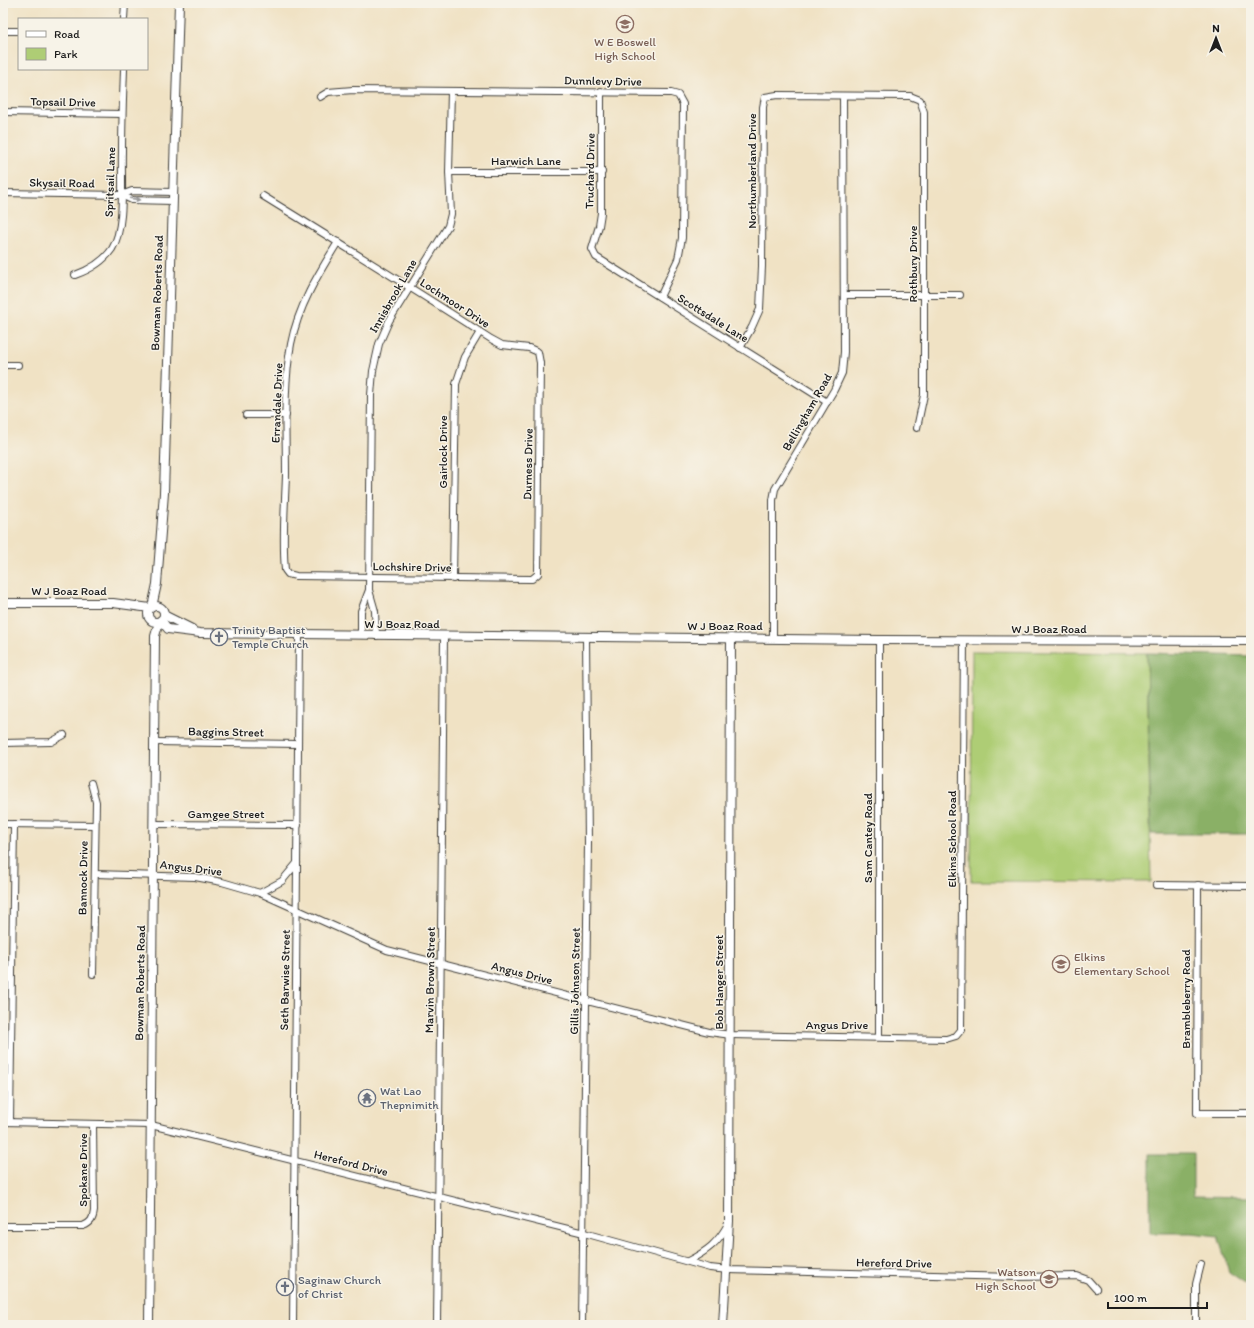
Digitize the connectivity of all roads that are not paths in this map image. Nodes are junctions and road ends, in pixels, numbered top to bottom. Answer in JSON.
{"nodes":[{"id":1,"x":125,"y":3,"type":"edge"},
{"id":2,"x":179,"y":3,"type":"edge"},
{"id":3,"x":124,"y":18,"type":"edge"},
{"id":4,"x":3,"y":31,"type":"edge"},
{"id":5,"x":18,"y":32,"type":"edge"},
{"id":6,"x":124,"y":70,"type":"edge"},
{"id":7,"x":451,"y":91,"type":"junction"},
{"id":8,"x":601,"y":91,"type":"junction"},
{"id":9,"x":843,"y":96,"type":"junction"},
{"id":10,"x":320,"y":97,"type":"dead end"},
{"id":11,"x":920,"y":100,"type":"joint"},
{"id":12,"x":3,"y":112,"type":"edge"},
{"id":13,"x":122,"y":114,"type":"junction"},
{"id":14,"x":450,"y":172,"type":"junction"},
{"id":15,"x":602,"y":172,"type":"junction"},
{"id":16,"x":172,"y":192,"type":"junction"},
{"id":17,"x":3,"y":193,"type":"edge"},
{"id":18,"x":121,"y":195,"type":"junction"},
{"id":19,"x":263,"y":196,"type":"dead end"},
{"id":20,"x":172,"y":201,"type":"junction"},
{"id":21,"x":338,"y":242,"type":"junction"},
{"id":22,"x":592,"y":249,"type":"joint"},
{"id":23,"x":75,"y":275,"type":"dead end"},
{"id":24,"x":410,"y":287,"type":"junction"},
{"id":25,"x":844,"y":295,"type":"junction"},
{"id":26,"x":924,"y":295,"type":"junction"},
{"id":27,"x":960,"y":295,"type":"dead end"},
{"id":28,"x":660,"y":297,"type":"junction"},
{"id":29,"x":480,"y":332,"type":"junction"},
{"id":30,"x":740,"y":348,"type":"junction"},
{"id":31,"x":538,"y":352,"type":"joint"},
{"id":32,"x":3,"y":365,"type":"edge"},
{"id":33,"x":18,"y":365,"type":"dead end"},
{"id":34,"x":827,"y":402,"type":"junction"},
{"id":35,"x":246,"y":415,"type":"dead end"},
{"id":36,"x":286,"y":415,"type":"junction"},
{"id":37,"x":917,"y":428,"type":"dead end"},
{"id":38,"x":288,"y":574,"type":"joint"},
{"id":39,"x":536,"y":576,"type":"joint"},
{"id":40,"x":369,"y":578,"type":"junction"},
{"id":41,"x":453,"y":579,"type":"junction"},
{"id":42,"x":369,"y":590,"type":"junction"},
{"id":43,"x":3,"y":603,"type":"edge"},
{"id":44,"x":156,"y":614,"type":"junction"},
{"id":45,"x":299,"y":635,"type":"junction"},
{"id":46,"x":361,"y":635,"type":"junction"},
{"id":47,"x":376,"y":636,"type":"junction"},
{"id":48,"x":444,"y":636,"type":"junction"},
{"id":49,"x":586,"y":638,"type":"junction"},
{"id":50,"x":731,"y":638,"type":"junction"},
{"id":51,"x":773,"y":639,"type":"junction"},
{"id":52,"x":879,"y":640,"type":"junction"},
{"id":53,"x":964,"y":640,"type":"junction"},
{"id":54,"x":1251,"y":641,"type":"edge"},
{"id":55,"x":64,"y":735,"type":"dead end"},
{"id":56,"x":3,"y":742,"type":"edge"},
{"id":57,"x":154,"y":742,"type":"junction"},
{"id":58,"x":298,"y":744,"type":"junction"},
{"id":59,"x":91,"y":783,"type":"dead end"},
{"id":60,"x":3,"y":824,"type":"edge"},
{"id":61,"x":14,"y":824,"type":"junction"},
{"id":62,"x":154,"y":824,"type":"junction"},
{"id":63,"x":95,"y":825,"type":"junction"},
{"id":64,"x":298,"y":825,"type":"junction"},
{"id":65,"x":297,"y":863,"type":"junction"},
{"id":66,"x":95,"y":874,"type":"junction"},
{"id":67,"x":153,"y":875,"type":"junction"},
{"id":68,"x":1157,"y":885,"type":"dead end"},
{"id":69,"x":1198,"y":885,"type":"junction"},
{"id":70,"x":1251,"y":886,"type":"edge"},
{"id":71,"x":260,"y":893,"type":"junction"},
{"id":72,"x":297,"y":910,"type":"junction"},
{"id":73,"x":441,"y":965,"type":"junction"},
{"id":74,"x":93,"y":974,"type":"dead end"},
{"id":75,"x":586,"y":1000,"type":"junction"},
{"id":76,"x":731,"y":1035,"type":"junction"},
{"id":77,"x":879,"y":1036,"type":"junction"},
{"id":78,"x":956,"y":1036,"type":"joint"},
{"id":79,"x":1251,"y":1113,"type":"edge"},
{"id":80,"x":3,"y":1122,"type":"edge"},
{"id":81,"x":10,"y":1122,"type":"junction"},
{"id":82,"x":94,"y":1124,"type":"junction"},
{"id":83,"x":151,"y":1125,"type":"junction"},
{"id":84,"x":294,"y":1161,"type":"junction"},
{"id":85,"x":438,"y":1197,"type":"junction"},
{"id":86,"x":729,"y":1221,"type":"junction"},
{"id":87,"x":3,"y":1226,"type":"edge"},
{"id":88,"x":584,"y":1233,"type":"junction"},
{"id":89,"x":688,"y":1261,"type":"junction"},
{"id":90,"x":1201,"y":1264,"type":"dead end"},
{"id":91,"x":728,"y":1270,"type":"junction"},
{"id":92,"x":1096,"y":1290,"type":"dead end"},
{"id":93,"x":149,"y":1325,"type":"edge"},
{"id":94,"x":293,"y":1325,"type":"edge"},
{"id":95,"x":437,"y":1325,"type":"edge"},
{"id":96,"x":582,"y":1325,"type":"edge"},
{"id":97,"x":723,"y":1325,"type":"edge"},
{"id":98,"x":1196,"y":1325,"type":"edge"}],
"edges":[{"from":1,"to":3,"type":"street"},
{"from":2,"to":16,"type":"street","name":"Bowman Roberts Road"},
{"from":4,"to":5,"type":"street"},
{"from":6,"to":13,"type":"street","name":"Spritsail Lane"},
{"from":7,"to":8,"type":"street","name":"Dunnlevy Drive"},
{"from":7,"to":10,"type":"street","name":"Dunnlevy Drive"},
{"from":7,"to":14,"type":"street","name":"Innisbrook Lane"},
{"from":8,"to":15,"type":"street","name":"Truchard Drive"},
{"from":8,"to":28,"type":"street","name":"Dunnlevy Drive"},
{"from":9,"to":11,"type":"street","name":"Northumberland Drive"},
{"from":9,"to":25,"type":"street","name":"Bellingham Road"},
{"from":9,"to":30,"type":"street","name":"Northumberland Drive"},
{"from":11,"to":26,"type":"street","name":"Rothbury Drive"},
{"from":12,"to":13,"type":"street","name":"Topsail Drive"},
{"from":13,"to":18,"type":"street","name":"Spritsail Lane"},
{"from":14,"to":15,"type":"street","name":"Harwich Lane"},
{"from":14,"to":24,"type":"street","name":"Innisbrook Lane"},
{"from":15,"to":22,"type":"street","name":"Truchard Drive"},
{"from":16,"to":18,"type":"street","name":"Skysail Road"},
{"from":16,"to":20,"type":"street","name":"Bowman Roberts Road"},
{"from":17,"to":18,"type":"street","name":"Skysail Road"},
{"from":18,"to":20,"type":"street","name":"Skysail Road","one_way":true},
{"from":18,"to":23,"type":"street","name":"Spritsail Lane"},
{"from":19,"to":21,"type":"street","name":"Lochmoor Drive"},
{"from":20,"to":44,"type":"street","name":"Bowman Roberts Road"},
{"from":21,"to":24,"type":"street","name":"Lochmoor Drive"},
{"from":21,"to":36,"type":"street","name":"Errandale Drive"},
{"from":22,"to":28,"type":"street","name":"Scottsdale Lane"},
{"from":24,"to":29,"type":"street","name":"Lochmoor Drive"},
{"from":24,"to":40,"type":"street","name":"Innisbrook Lane"},
{"from":25,"to":26,"type":"street"},
{"from":25,"to":34,"type":"street","name":"Bellingham Road"},
{"from":26,"to":27,"type":"street"},
{"from":26,"to":37,"type":"street","name":"Rothbury Drive"},
{"from":28,"to":30,"type":"street","name":"Scottsdale Lane"},
{"from":29,"to":31,"type":"street","name":"Lochmoor Drive"},
{"from":29,"to":41,"type":"street","name":"Gairlock Drive"},
{"from":30,"to":34,"type":"street","name":"Scottsdale Lane"},
{"from":31,"to":39,"type":"street","name":"Durness Drive"},
{"from":32,"to":33,"type":"street"},
{"from":34,"to":51,"type":"street","name":"Bellingham Road"},
{"from":35,"to":36,"type":"street"},
{"from":36,"to":38,"type":"street","name":"Errandale Drive"},
{"from":38,"to":40,"type":"street","name":"Lochshire Drive"},
{"from":39,"to":41,"type":"street","name":"Lochshire Drive"},
{"from":40,"to":41,"type":"street","name":"Lochshire Drive"},
{"from":40,"to":42,"type":"street","name":"Innisbrook Lane"},
{"from":42,"to":46,"type":"street","name":"Innisbrook Lane"},
{"from":42,"to":47,"type":"street","name":"Innisbrook Lane"},
{"from":43,"to":44,"type":"street","name":"W J Boaz Road"},
{"from":44,"to":45,"type":"street","name":"W J Boaz Road"},
{"from":44,"to":57,"type":"street","name":"Bowman Roberts Road"},
{"from":45,"to":46,"type":"street","name":"W J Boaz Road"},
{"from":45,"to":58,"type":"street","name":"Seth Barwise Street"},
{"from":46,"to":47,"type":"street","name":"W J Boaz Road"},
{"from":47,"to":48,"type":"street","name":"W J Boaz Road"},
{"from":48,"to":49,"type":"street","name":"W J Boaz Road"},
{"from":48,"to":73,"type":"street","name":"Marvin Brown Street"},
{"from":49,"to":50,"type":"street","name":"W J Boaz Road"},
{"from":49,"to":75,"type":"street","name":"Gillis Johnson Street"},
{"from":50,"to":51,"type":"street","name":"W J Boaz Road"},
{"from":50,"to":76,"type":"street","name":"Bob Hanger Street"},
{"from":51,"to":52,"type":"street","name":"W J Boaz Road"},
{"from":52,"to":53,"type":"street","name":"W J Boaz Road"},
{"from":52,"to":77,"type":"street","name":"Sam Cantey Road"},
{"from":53,"to":54,"type":"street","name":"W J Boaz Road"},
{"from":53,"to":78,"type":"street","name":"Elkins School Road"},
{"from":55,"to":56,"type":"street"},
{"from":57,"to":58,"type":"street","name":"Baggins Street"},
{"from":57,"to":62,"type":"street","name":"Bowman Roberts Road"},
{"from":58,"to":64,"type":"street","name":"Seth Barwise Street"},
{"from":59,"to":63,"type":"street","name":"Bannock Drive"},
{"from":60,"to":61,"type":"street"},
{"from":61,"to":63,"type":"street"},
{"from":61,"to":81,"type":"street"},
{"from":62,"to":64,"type":"street","name":"Gamgee Street"},
{"from":62,"to":67,"type":"street","name":"Bowman Roberts Road"},
{"from":63,"to":66,"type":"street","name":"Bannock Drive"},
{"from":64,"to":65,"type":"street","name":"Seth Barwise Street"},
{"from":65,"to":71,"type":"street"},
{"from":65,"to":72,"type":"street","name":"Seth Barwise Street"},
{"from":66,"to":67,"type":"street","name":"Angus Drive"},
{"from":66,"to":74,"type":"street","name":"Bannock Drive"},
{"from":67,"to":71,"type":"street","name":"Angus Drive"},
{"from":67,"to":83,"type":"street","name":"Bowman Roberts Road"},
{"from":68,"to":69,"type":"street"},
{"from":69,"to":70,"type":"street"},
{"from":69,"to":79,"type":"street","name":"Brambleberry Road"},
{"from":71,"to":72,"type":"street","name":"Angus Drive"},
{"from":72,"to":73,"type":"street","name":"Angus Drive"},
{"from":72,"to":84,"type":"street","name":"Seth Barwise Street"},
{"from":73,"to":75,"type":"street","name":"Angus Drive"},
{"from":73,"to":85,"type":"street","name":"Marvin Brown Street"},
{"from":75,"to":76,"type":"street","name":"Angus Drive"},
{"from":75,"to":88,"type":"street","name":"Gillis Johnson Street"},
{"from":76,"to":77,"type":"street","name":"Angus Drive"},
{"from":76,"to":86,"type":"street","name":"Bob Hanger Street"},
{"from":77,"to":78,"type":"street","name":"Angus Drive"},
{"from":80,"to":81,"type":"street","name":"Hereford Drive"},
{"from":81,"to":82,"type":"street","name":"Hereford Drive"},
{"from":82,"to":83,"type":"street","name":"Hereford Drive"},
{"from":82,"to":87,"type":"street","name":"Spokane Drive"},
{"from":83,"to":84,"type":"street","name":"Hereford Drive"},
{"from":83,"to":93,"type":"street","name":"Bowman Roberts Road"},
{"from":84,"to":85,"type":"street","name":"Hereford Drive"},
{"from":84,"to":94,"type":"street","name":"Seth Barwise Street"},
{"from":85,"to":88,"type":"street","name":"Hereford Drive"},
{"from":85,"to":95,"type":"street","name":"Marvin Brown Street"},
{"from":86,"to":89,"type":"street"},
{"from":86,"to":91,"type":"street","name":"Bob Hanger Street"},
{"from":88,"to":89,"type":"street","name":"Hereford Drive"},
{"from":88,"to":96,"type":"street","name":"Gillis Johnson Street"},
{"from":89,"to":91,"type":"street","name":"Hereford Drive"},
{"from":90,"to":98,"type":"street"},
{"from":91,"to":92,"type":"street","name":"Hereford Drive"},
{"from":91,"to":97,"type":"street","name":"Bob Hanger Street"}]}
